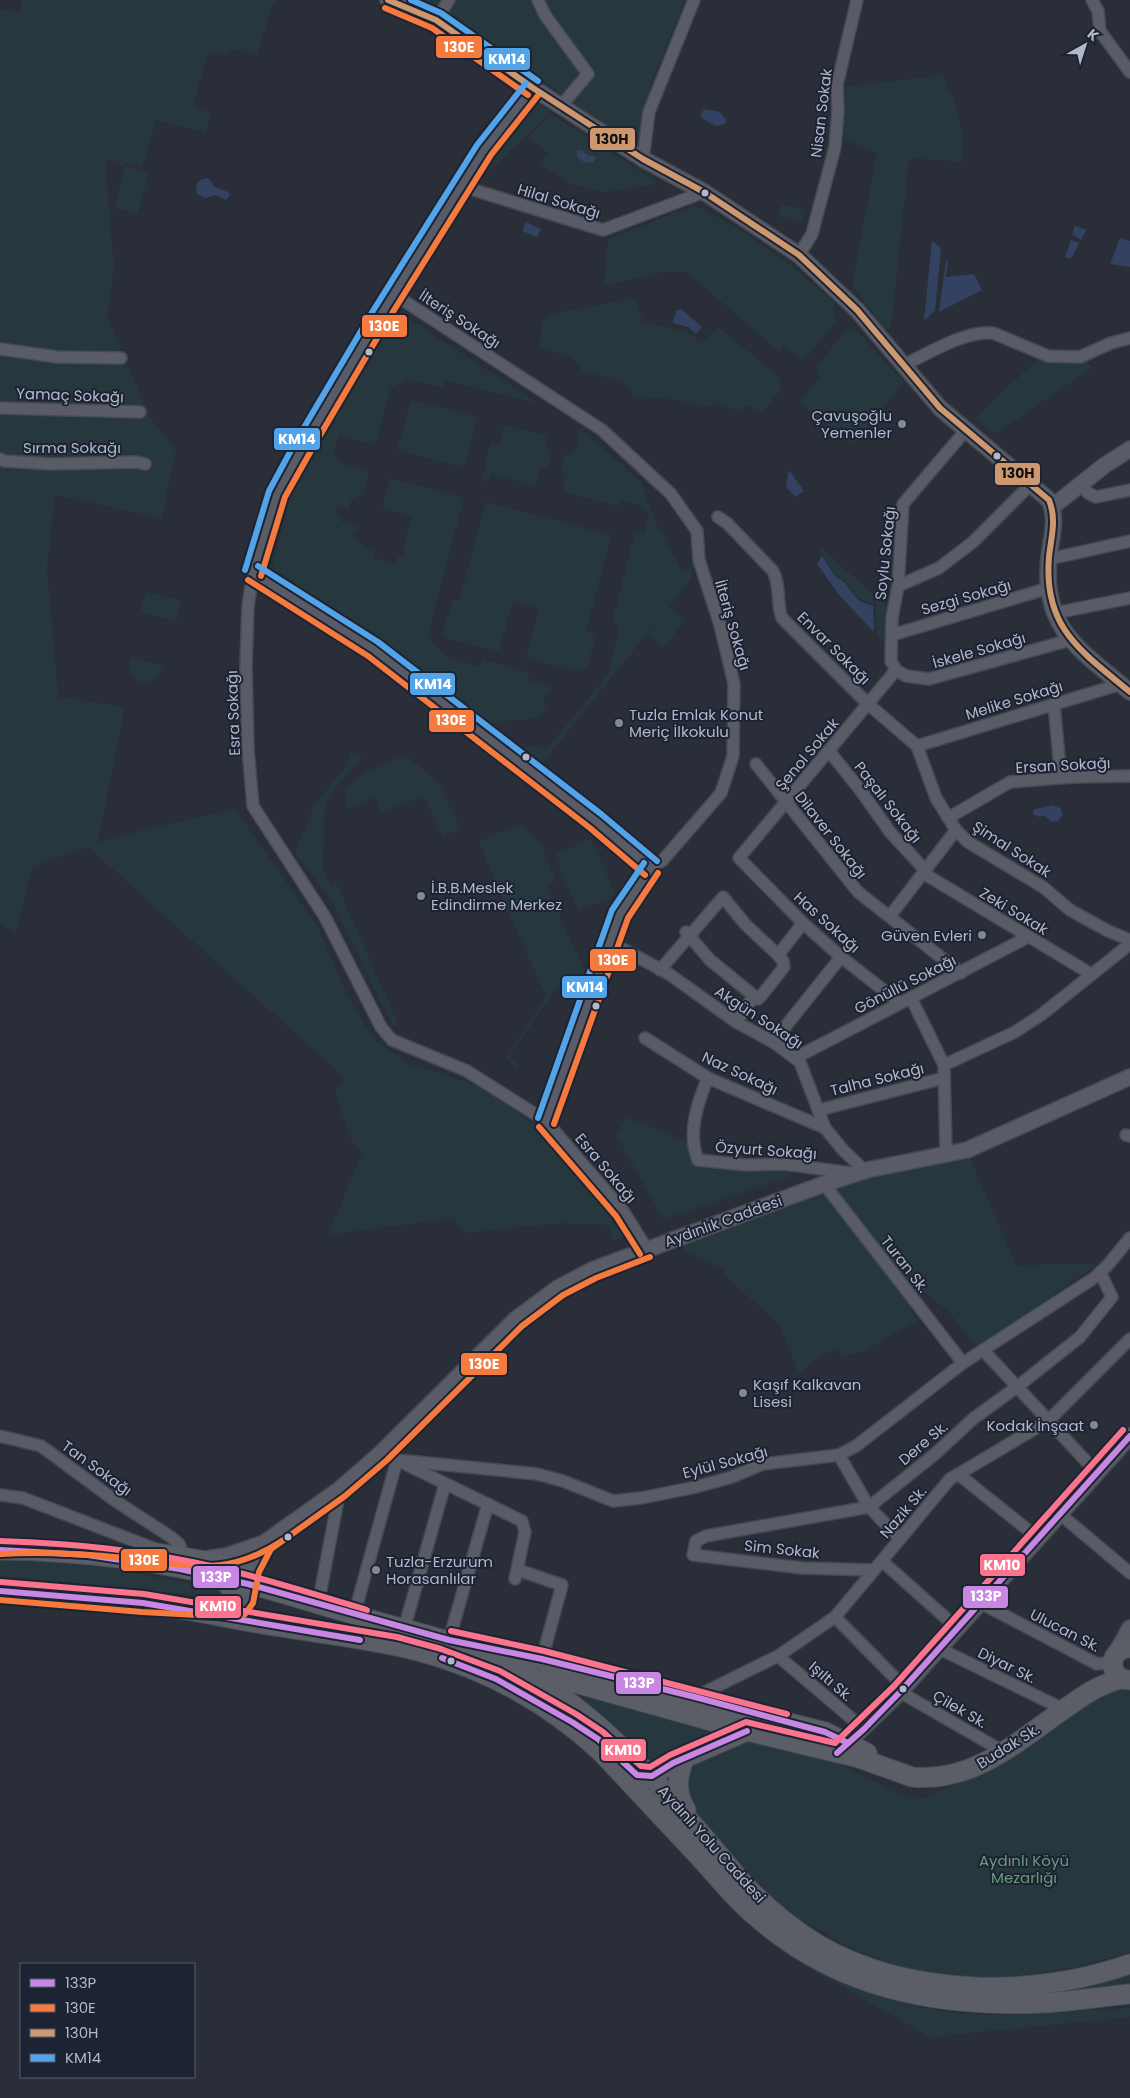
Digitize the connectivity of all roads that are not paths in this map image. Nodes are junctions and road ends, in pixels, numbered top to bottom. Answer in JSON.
{"nodes":[{"id":1,"x":388,"y":0,"type":"edge"},
{"id":2,"x":449,"y":0,"type":"edge"},
{"id":3,"x":538,"y":0,"type":"edge"},
{"id":4,"x":694,"y":0,"type":"edge"},
{"id":5,"x":857,"y":0,"type":"edge"},
{"id":6,"x":1092,"y":0,"type":"edge"},
{"id":7,"x":436,"y":20,"type":"junction"},
{"id":8,"x":1130,"y":72,"type":"edge"},
{"id":9,"x":533,"y":88,"type":"junction"},
{"id":10,"x":561,"y":106,"type":"junction"},
{"id":11,"x":643,"y":159,"type":"junction"},
{"id":12,"x":461,"y":186,"type":"junction"},
{"id":13,"x":704,"y":192,"type":"junction"},
{"id":14,"x":799,"y":255,"type":"junction"},
{"id":15,"x":395,"y":295,"type":"junction"},
{"id":16,"x":1130,"y":338,"type":"edge"},
{"id":17,"x":0,"y":349,"type":"edge"},
{"id":18,"x":121,"y":358,"type":"dead end"},
{"id":19,"x":904,"y":365,"type":"junction"},
{"id":20,"x":0,"y":408,"type":"edge"},
{"id":21,"x":140,"y":412,"type":"dead end"},
{"id":22,"x":966,"y":430,"type":"junction"},
{"id":23,"x":1130,"y":449,"type":"edge"},
{"id":24,"x":0,"y":459,"type":"edge"},
{"id":25,"x":145,"y":464,"type":"dead end"},
{"id":26,"x":1031,"y":484,"type":"junction"},
{"id":27,"x":1081,"y":484,"type":"junction"},
{"id":28,"x":1130,"y":490,"type":"edge"},
{"id":29,"x":1052,"y":507,"type":"junction"},
{"id":30,"x":718,"y":517,"type":"dead end"},
{"id":31,"x":1130,"y":542,"type":"edge"},
{"id":32,"x":1049,"y":559,"type":"junction"},
{"id":33,"x":253,"y":572,"type":"junction"},
{"id":34,"x":898,"y":586,"type":"junction"},
{"id":35,"x":1049,"y":588,"type":"junction"},
{"id":36,"x":1130,"y":598,"type":"edge"},
{"id":37,"x":1055,"y":613,"type":"junction"},
{"id":38,"x":892,"y":634,"type":"junction"},
{"id":39,"x":1070,"y":640,"type":"junction"},
{"id":40,"x":896,"y":670,"type":"junction"},
{"id":41,"x":1125,"y":688,"type":"edge"},
{"id":42,"x":868,"y":704,"type":"junction"},
{"id":43,"x":1054,"y":704,"type":"junction"},
{"id":44,"x":917,"y":746,"type":"junction"},
{"id":45,"x":829,"y":751,"type":"junction"},
{"id":46,"x":756,"y":764,"type":"dead end"},
{"id":47,"x":1074,"y":776,"type":"junction"},
{"id":48,"x":1130,"y":776,"type":"edge"},
{"id":49,"x":786,"y":802,"type":"junction"},
{"id":50,"x":948,"y":818,"type":"junction"},
{"id":51,"x":956,"y":830,"type":"junction"},
{"id":52,"x":739,"y":858,"type":"joint"},
{"id":53,"x":651,"y":868,"type":"junction"},
{"id":54,"x":924,"y":872,"type":"junction"},
{"id":55,"x":890,"y":916,"type":"junction"},
{"id":56,"x":803,"y":923,"type":"junction"},
{"id":57,"x":687,"y":934,"type":"junction"},
{"id":58,"x":1028,"y":937,"type":"junction"},
{"id":59,"x":1130,"y":940,"type":"edge"},
{"id":60,"x":610,"y":942,"type":"junction"},
{"id":61,"x":1130,"y":944,"type":"edge"},
{"id":62,"x":778,"y":955,"type":"junction"},
{"id":63,"x":841,"y":957,"type":"junction"},
{"id":64,"x":665,"y":972,"type":"junction"},
{"id":65,"x":961,"y":973,"type":"junction"},
{"id":66,"x":1091,"y":974,"type":"junction"},
{"id":67,"x":754,"y":996,"type":"junction"},
{"id":68,"x":911,"y":998,"type":"junction"},
{"id":69,"x":900,"y":1003,"type":"junction"},
{"id":70,"x":736,"y":1022,"type":"junction"},
{"id":71,"x":645,"y":1038,"type":"dead end"},
{"id":72,"x":773,"y":1042,"type":"junction"},
{"id":73,"x":795,"y":1058,"type":"junction"},
{"id":74,"x":944,"y":1065,"type":"junction"},
{"id":75,"x":1130,"y":1077,"type":"edge"},
{"id":76,"x":708,"y":1078,"type":"junction"},
{"id":77,"x":944,"y":1078,"type":"junction"},
{"id":78,"x":819,"y":1110,"type":"junction"},
{"id":79,"x":546,"y":1122,"type":"junction"},
{"id":80,"x":825,"y":1128,"type":"junction"},
{"id":81,"x":946,"y":1154,"type":"junction"},
{"id":82,"x":860,"y":1172,"type":"junction"},
{"id":83,"x":824,"y":1184,"type":"junction"},
{"id":84,"x":1130,"y":1238,"type":"edge"},
{"id":85,"x":647,"y":1249,"type":"junction"},
{"id":86,"x":1100,"y":1272,"type":"junction"},
{"id":87,"x":1130,"y":1339,"type":"edge"},
{"id":88,"x":983,"y":1350,"type":"junction"},
{"id":89,"x":962,"y":1363,"type":"junction"},
{"id":90,"x":1017,"y":1387,"type":"junction"},
{"id":91,"x":1048,"y":1420,"type":"junction"},
{"id":92,"x":0,"y":1436,"type":"edge"},
{"id":93,"x":1130,"y":1436,"type":"edge"},
{"id":94,"x":381,"y":1453,"type":"junction"},
{"id":95,"x":839,"y":1455,"type":"junction"},
{"id":96,"x":397,"y":1460,"type":"junction"},
{"id":97,"x":958,"y":1474,"type":"junction"},
{"id":98,"x":1098,"y":1474,"type":"junction"},
{"id":99,"x":445,"y":1484,"type":"junction"},
{"id":100,"x":340,"y":1489,"type":"junction"},
{"id":101,"x":0,"y":1495,"type":"edge"},
{"id":102,"x":488,"y":1504,"type":"junction"},
{"id":103,"x":869,"y":1507,"type":"junction"},
{"id":104,"x":1060,"y":1514,"type":"junction"},
{"id":105,"x":1038,"y":1538,"type":"junction"},
{"id":106,"x":900,"y":1539,"type":"junction"},
{"id":107,"x":264,"y":1543,"type":"junction"},
{"id":108,"x":0,"y":1545,"type":"edge"},
{"id":109,"x":695,"y":1549,"type":"joint"},
{"id":110,"x":0,"y":1550,"type":"edge"},
{"id":111,"x":179,"y":1552,"type":"junction"},
{"id":112,"x":882,"y":1560,"type":"junction"},
{"id":113,"x":874,"y":1570,"type":"junction"},
{"id":114,"x":1130,"y":1573,"type":"edge"},
{"id":115,"x":251,"y":1575,"type":"junction"},
{"id":116,"x":221,"y":1578,"type":"junction"},
{"id":117,"x":0,"y":1591,"type":"edge"},
{"id":118,"x":980,"y":1602,"type":"junction"},
{"id":119,"x":143,"y":1603,"type":"junction"},
{"id":120,"x":318,"y":1605,"type":"junction"},
{"id":121,"x":226,"y":1608,"type":"junction"},
{"id":122,"x":354,"y":1615,"type":"junction"},
{"id":123,"x":835,"y":1617,"type":"junction"},
{"id":124,"x":957,"y":1628,"type":"junction"},
{"id":125,"x":1130,"y":1628,"type":"edge"},
{"id":126,"x":404,"y":1629,"type":"junction"},
{"id":127,"x":449,"y":1640,"type":"junction"},
{"id":128,"x":938,"y":1648,"type":"junction"},
{"id":129,"x":778,"y":1656,"type":"junction"},
{"id":130,"x":542,"y":1659,"type":"junction"},
{"id":131,"x":1122,"y":1669,"type":"edge"},
{"id":132,"x":902,"y":1689,"type":"junction"},
{"id":133,"x":693,"y":1706,"type":"junction"},
{"id":134,"x":1063,"y":1709,"type":"junction"},
{"id":135,"x":550,"y":1710,"type":"junction"},
{"id":136,"x":864,"y":1729,"type":"junction"},
{"id":137,"x":747,"y":1731,"type":"junction"},
{"id":138,"x":843,"y":1748,"type":"junction"},
{"id":139,"x":1004,"y":1752,"type":"junction"},
{"id":140,"x":685,"y":1757,"type":"junction"},
{"id":141,"x":652,"y":1776,"type":"junction"},
{"id":142,"x":697,"y":1829,"type":"junction"},
{"id":143,"x":1130,"y":1964,"type":"edge"},
{"id":144,"x":1127,"y":1995,"type":"edge"}],
"edges":[{"from":1,"to":7,"type":"street"},
{"from":2,"to":7,"type":"street"},
{"from":3,"to":10,"type":"street"},
{"from":4,"to":11,"type":"street"},
{"from":5,"to":14,"type":"street","name":"Nisan Sokak"},
{"from":6,"to":8,"type":"street"},
{"from":7,"to":9,"type":"street"},
{"from":9,"to":10,"type":"street"},
{"from":9,"to":12,"type":"street","name":"Esra Sokağı"},
{"from":10,"to":11,"type":"street"},
{"from":11,"to":13,"type":"street"},
{"from":12,"to":13,"type":"street","name":"Hilal Sokağı"},
{"from":12,"to":15,"type":"street","name":"Esra Sokağı"},
{"from":13,"to":14,"type":"street"},
{"from":14,"to":19,"type":"street"},
{"from":15,"to":33,"type":"street","name":"Esra Sokağı"},
{"from":15,"to":53,"type":"street","name":"İlteriş Sokağı"},
{"from":16,"to":19,"type":"street"},
{"from":17,"to":18,"type":"street"},
{"from":19,"to":22,"type":"street"},
{"from":20,"to":21,"type":"street","name":"Yamaç Sokağı"},
{"from":22,"to":26,"type":"street"},
{"from":22,"to":34,"type":"street","name":"Soylu Sokağı"},
{"from":23,"to":27,"type":"street"},
{"from":24,"to":25,"type":"street","name":"Sırma Sokağı"},
{"from":26,"to":29,"type":"street"},
{"from":26,"to":34,"type":"street"},
{"from":27,"to":28,"type":"street"},
{"from":27,"to":29,"type":"street"},
{"from":29,"to":32,"type":"street"},
{"from":30,"to":42,"type":"street","name":"Envar Sokağı"},
{"from":31,"to":32,"type":"street"},
{"from":32,"to":35,"type":"street"},
{"from":33,"to":53,"type":"street"},
{"from":33,"to":79,"type":"street","name":"Esra Sokağı"},
{"from":34,"to":38,"type":"street","name":"Soylu Sokağı"},
{"from":35,"to":37,"type":"street"},
{"from":35,"to":38,"type":"street","name":"Sezgi Sokağı"},
{"from":36,"to":37,"type":"street"},
{"from":37,"to":39,"type":"street"},
{"from":38,"to":40,"type":"street","name":"Soylu Sokağı"},
{"from":39,"to":40,"type":"street","name":"İskele Sokağı"},
{"from":39,"to":41,"type":"street"},
{"from":40,"to":42,"type":"street","name":"Şenol Sokak"},
{"from":41,"to":43,"type":"street","name":"Melike Sokağı"},
{"from":42,"to":44,"type":"street","name":"Envar Sokağı"},
{"from":42,"to":45,"type":"street","name":"Şenol Sokak"},
{"from":43,"to":44,"type":"street","name":"Melike Sokağı"},
{"from":43,"to":47,"type":"street"},
{"from":44,"to":50,"type":"street","name":"Şimal Sokak"},
{"from":45,"to":49,"type":"street","name":"Şenol Sokak"},
{"from":45,"to":54,"type":"street","name":"Paşalı Sokağı"},
{"from":46,"to":49,"type":"street","name":"Dilaver Sokağı"},
{"from":47,"to":48,"type":"street","name":"Ersan Sokağı"},
{"from":47,"to":50,"type":"street","name":"Ersan Sokağı"},
{"from":49,"to":52,"type":"street","name":"Şenol Sokak"},
{"from":49,"to":55,"type":"street","name":"Dilaver Sokağı"},
{"from":50,"to":51,"type":"street","name":"Şimal Sokak"},
{"from":51,"to":54,"type":"street"},
{"from":51,"to":59,"type":"street","name":"Şimal Sokak"},
{"from":52,"to":56,"type":"street","name":"Has Sokağı"},
{"from":53,"to":60,"type":"street","name":"İlteriş Sokağı"},
{"from":54,"to":55,"type":"street"},
{"from":54,"to":58,"type":"street","name":"Zeki Sokak"},
{"from":55,"to":65,"type":"street","name":"Dilaver Sokağı"},
{"from":56,"to":62,"type":"street"},
{"from":56,"to":63,"type":"street","name":"Has Sokağı"},
{"from":57,"to":62,"type":"street"},
{"from":57,"to":64,"type":"street"},
{"from":57,"to":67,"type":"street"},
{"from":58,"to":65,"type":"street","name":"Gönüllü Sokağı"},
{"from":58,"to":66,"type":"street","name":"Zeki Sokak"},
{"from":60,"to":64,"type":"street","name":"Akgün Sokağı"},
{"from":60,"to":79,"type":"street","name":"İlteriş Sokağı"},
{"from":61,"to":66,"type":"street"},
{"from":62,"to":67,"type":"street"},
{"from":63,"to":69,"type":"street","name":"Has Sokağı"},
{"from":63,"to":72,"type":"street"},
{"from":64,"to":70,"type":"street","name":"Akgün Sokağı"},
{"from":65,"to":68,"type":"street","name":"Gönüllü Sokağı"},
{"from":66,"to":74,"type":"street"},
{"from":67,"to":70,"type":"street"},
{"from":68,"to":69,"type":"street","name":"Gönüllü Sokağı"},
{"from":68,"to":74,"type":"street"},
{"from":69,"to":73,"type":"street","name":"Gönüllü Sokağı"},
{"from":70,"to":72,"type":"street","name":"Akgün Sokağı"},
{"from":71,"to":76,"type":"street","name":"Naz Sokağı"},
{"from":72,"to":73,"type":"street","name":"Akgün Sokağı"},
{"from":73,"to":78,"type":"street","name":"Akgün Sokağı"},
{"from":74,"to":77,"type":"street"},
{"from":75,"to":81,"type":"street","name":"Aydınlık Caddesi"},
{"from":76,"to":80,"type":"street","name":"Naz Sokağı"},
{"from":76,"to":82,"type":"street","name":"Özyurt Sokağı"},
{"from":77,"to":78,"type":"street","name":"Talha Sokağı"},
{"from":77,"to":81,"type":"street"},
{"from":78,"to":80,"type":"street","name":"Akgün Sokağı"},
{"from":79,"to":85,"type":"street","name":"Esra Sokağı"},
{"from":80,"to":82,"type":"street","name":"Akgün Sokağı"},
{"from":81,"to":82,"type":"street","name":"Aydınlık Caddesi"},
{"from":82,"to":83,"type":"street","name":"Aydınlık Caddesi"},
{"from":83,"to":85,"type":"street","name":"Aydınlık Caddesi"},
{"from":83,"to":89,"type":"street","name":"Turan Sk."},
{"from":84,"to":86,"type":"street","name":"Eylül Sokağı"},
{"from":85,"to":94,"type":"street","name":"Aydınlık Caddesi"},
{"from":86,"to":88,"type":"street","name":"Eylül Sokağı"},
{"from":86,"to":90,"type":"street","name":"Dere Sk."},
{"from":87,"to":91,"type":"street","name":"Nazik Sk."},
{"from":88,"to":89,"type":"street","name":"Eylül Sokağı"},
{"from":88,"to":90,"type":"street"},
{"from":89,"to":95,"type":"street","name":"Eylül Sokağı"},
{"from":90,"to":91,"type":"street"},
{"from":90,"to":103,"type":"street","name":"Dere Sk."},
{"from":91,"to":97,"type":"street","name":"Nazik Sk."},
{"from":91,"to":98,"type":"street"},
{"from":92,"to":111,"type":"street","name":"Tan Sokağı"},
{"from":93,"to":98,"type":"street"},
{"from":94,"to":96,"type":"street","name":"Eylül Sokağı"},
{"from":94,"to":100,"type":"street","name":"Aydınlık Caddesi"},
{"from":95,"to":96,"type":"street","name":"Eylül Sokağı"},
{"from":95,"to":103,"type":"street"},
{"from":96,"to":99,"type":"street"},
{"from":96,"to":122,"type":"street"},
{"from":97,"to":105,"type":"street"},
{"from":97,"to":106,"type":"street","name":"Nazik Sk."},
{"from":98,"to":104,"type":"street"},
{"from":99,"to":102,"type":"street"},
{"from":99,"to":126,"type":"street"},
{"from":100,"to":107,"type":"street","name":"Aydınlık Caddesi"},
{"from":100,"to":120,"type":"street"},
{"from":101,"to":111,"type":"street"},
{"from":102,"to":127,"type":"street"},
{"from":102,"to":130,"type":"street"},
{"from":103,"to":106,"type":"street"},
{"from":103,"to":109,"type":"street","name":"Dere Sk."},
{"from":104,"to":105,"type":"street"},
{"from":104,"to":114,"type":"street"},
{"from":105,"to":118,"type":"street"},
{"from":106,"to":112,"type":"street","name":"Nazik Sk."},
{"from":107,"to":111,"type":"street"},
{"from":107,"to":115,"type":"street","name":"Aydınlık Caddesi"},
{"from":108,"to":111,"type":"main road"},
{"from":109,"to":113,"type":"street","name":"Sim Sokak"},
{"from":110,"to":116,"type":"main road","name":"Aydınlı Yolu Caddesi"},
{"from":111,"to":115,"type":"main road"},
{"from":112,"to":113,"type":"street","name":"Nazik Sk."},
{"from":112,"to":124,"type":"street"},
{"from":113,"to":123,"type":"street","name":"Nazik Sk."},
{"from":115,"to":116,"type":"main road","name":"Aydınlı Yolu Caddesi"},
{"from":115,"to":120,"type":"main road","name":"Aydınlı Yolu Caddesi"},
{"from":115,"to":121,"type":"street","name":"Aydınlık Caddesi"},
{"from":116,"to":121,"type":"main road"},
{"from":117,"to":119,"type":"main road","name":"Aydınlı Yolu Caddesi"},
{"from":118,"to":124,"type":"street"},
{"from":118,"to":131,"type":"street","name":"Ulucan Sk."},
{"from":119,"to":121,"type":"main road"},
{"from":119,"to":135,"type":"main road","name":"Aydınlı Yolu Caddesi"},
{"from":120,"to":122,"type":"main road","name":"Aydınlı Yolu Caddesi"},
{"from":122,"to":126,"type":"main road","name":"Aydınlı Yolu Caddesi"},
{"from":123,"to":129,"type":"street","name":"Nazik Sk."},
{"from":123,"to":132,"type":"street","name":"Çilek Sk."},
{"from":124,"to":128,"type":"street"},
{"from":125,"to":131,"type":"street"},
{"from":126,"to":127,"type":"main road","name":"Aydınlı Yolu Caddesi"},
{"from":127,"to":130,"type":"main road"},
{"from":127,"to":141,"type":"main road","name":"Aydınlı Yolu Caddesi"},
{"from":128,"to":132,"type":"street"},
{"from":128,"to":134,"type":"street","name":"Diyar Sk."},
{"from":129,"to":133,"type":"street","name":"Nazik Sk."},
{"from":129,"to":136,"type":"street","name":"Işıltı Sk."},
{"from":130,"to":133,"type":"main road"},
{"from":131,"to":134,"type":"main road","name":"Budak Sk."},
{"from":132,"to":136,"type":"street"},
{"from":132,"to":139,"type":"street","name":"Çilek Sk."},
{"from":133,"to":137,"type":"main road"},
{"from":133,"to":138,"type":"main road"},
{"from":134,"to":139,"type":"main road","name":"Budak Sk."},
{"from":135,"to":141,"type":"main road"},
{"from":135,"to":144,"type":"main road","name":"Aydınlı Yolu Caddesi"},
{"from":136,"to":138,"type":"street"},
{"from":137,"to":138,"type":"main road"},
{"from":137,"to":140,"type":"main road"},
{"from":138,"to":139,"type":"main road","name":"Budak Sk."},
{"from":140,"to":141,"type":"main road"},
{"from":140,"to":142,"type":"main road"},
{"from":141,"to":142,"type":"main road","name":"Aydınlı Yolu Caddesi"},
{"from":142,"to":143,"type":"main road","name":"Aydınlı Yolu Caddesi"}]}
